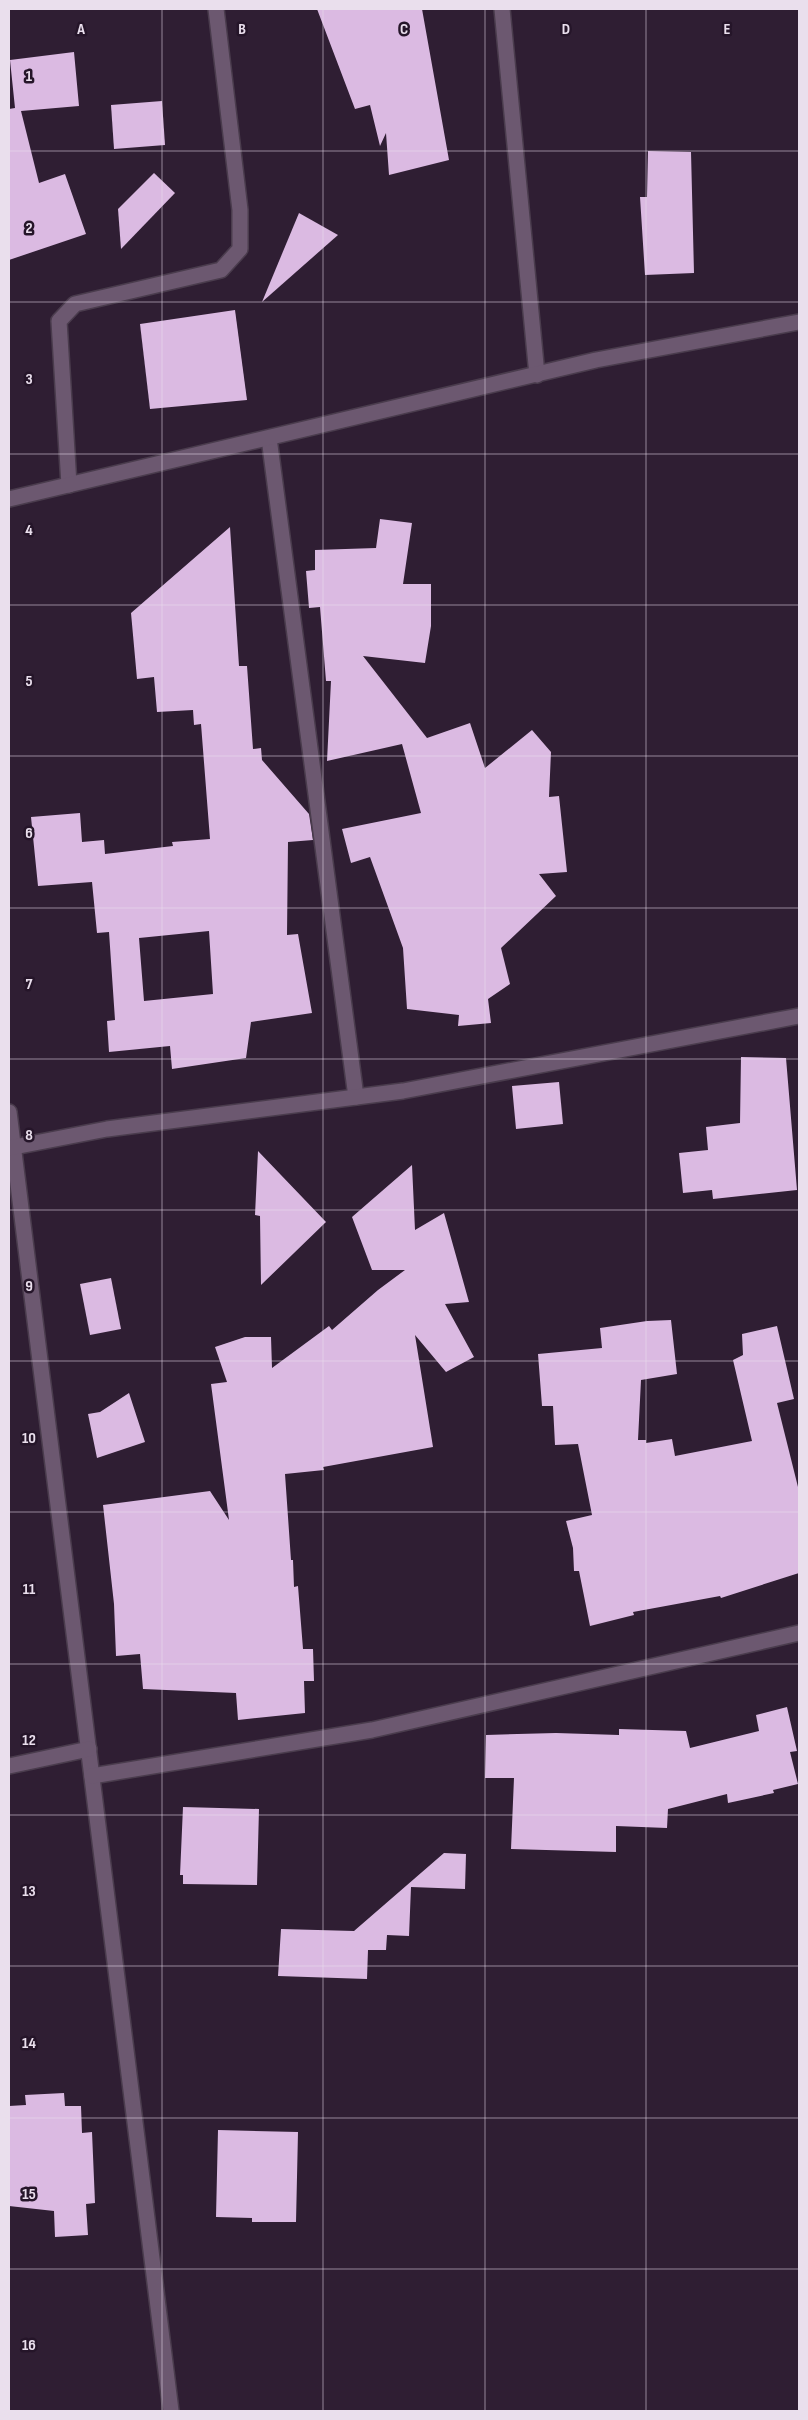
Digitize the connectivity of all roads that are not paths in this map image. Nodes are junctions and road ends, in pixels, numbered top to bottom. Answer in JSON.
{"nodes":[{"id":1,"x":216,"y":9,"type":"edge"},
{"id":2,"x":502,"y":9,"type":"edge"},
{"id":3,"x":799,"y":322,"type":"edge"},
{"id":4,"x":537,"y":375,"type":"junction"},
{"id":5,"x":269,"y":438,"type":"junction"},
{"id":6,"x":69,"y":485,"type":"junction"},
{"id":7,"x":9,"y":500,"type":"edge"},
{"id":8,"x":799,"y":1016,"type":"edge"},
{"id":9,"x":356,"y":1097,"type":"junction"},
{"id":10,"x":9,"y":1112,"type":"edge"},
{"id":11,"x":11,"y":1148,"type":"edge"},
{"id":12,"x":799,"y":1634,"type":"edge"},
{"id":13,"x":88,"y":1749,"type":"junction"},
{"id":14,"x":9,"y":1766,"type":"edge"},
{"id":15,"x":92,"y":1776,"type":"junction"},
{"id":16,"x":171,"y":2411,"type":"edge"}],
"edges":[{"from":1,"to":6,"type":"street"},
{"from":2,"to":4,"type":"street"},
{"from":3,"to":4,"type":"street"},
{"from":4,"to":5,"type":"street"},
{"from":5,"to":6,"type":"street"},
{"from":5,"to":9,"type":"street"},
{"from":6,"to":7,"type":"street"},
{"from":8,"to":9,"type":"street"},
{"from":9,"to":11,"type":"street"},
{"from":10,"to":11,"type":"street"},
{"from":11,"to":13,"type":"street"},
{"from":12,"to":15,"type":"street"},
{"from":13,"to":14,"type":"street"},
{"from":13,"to":15,"type":"street"},
{"from":15,"to":16,"type":"street"}]}
